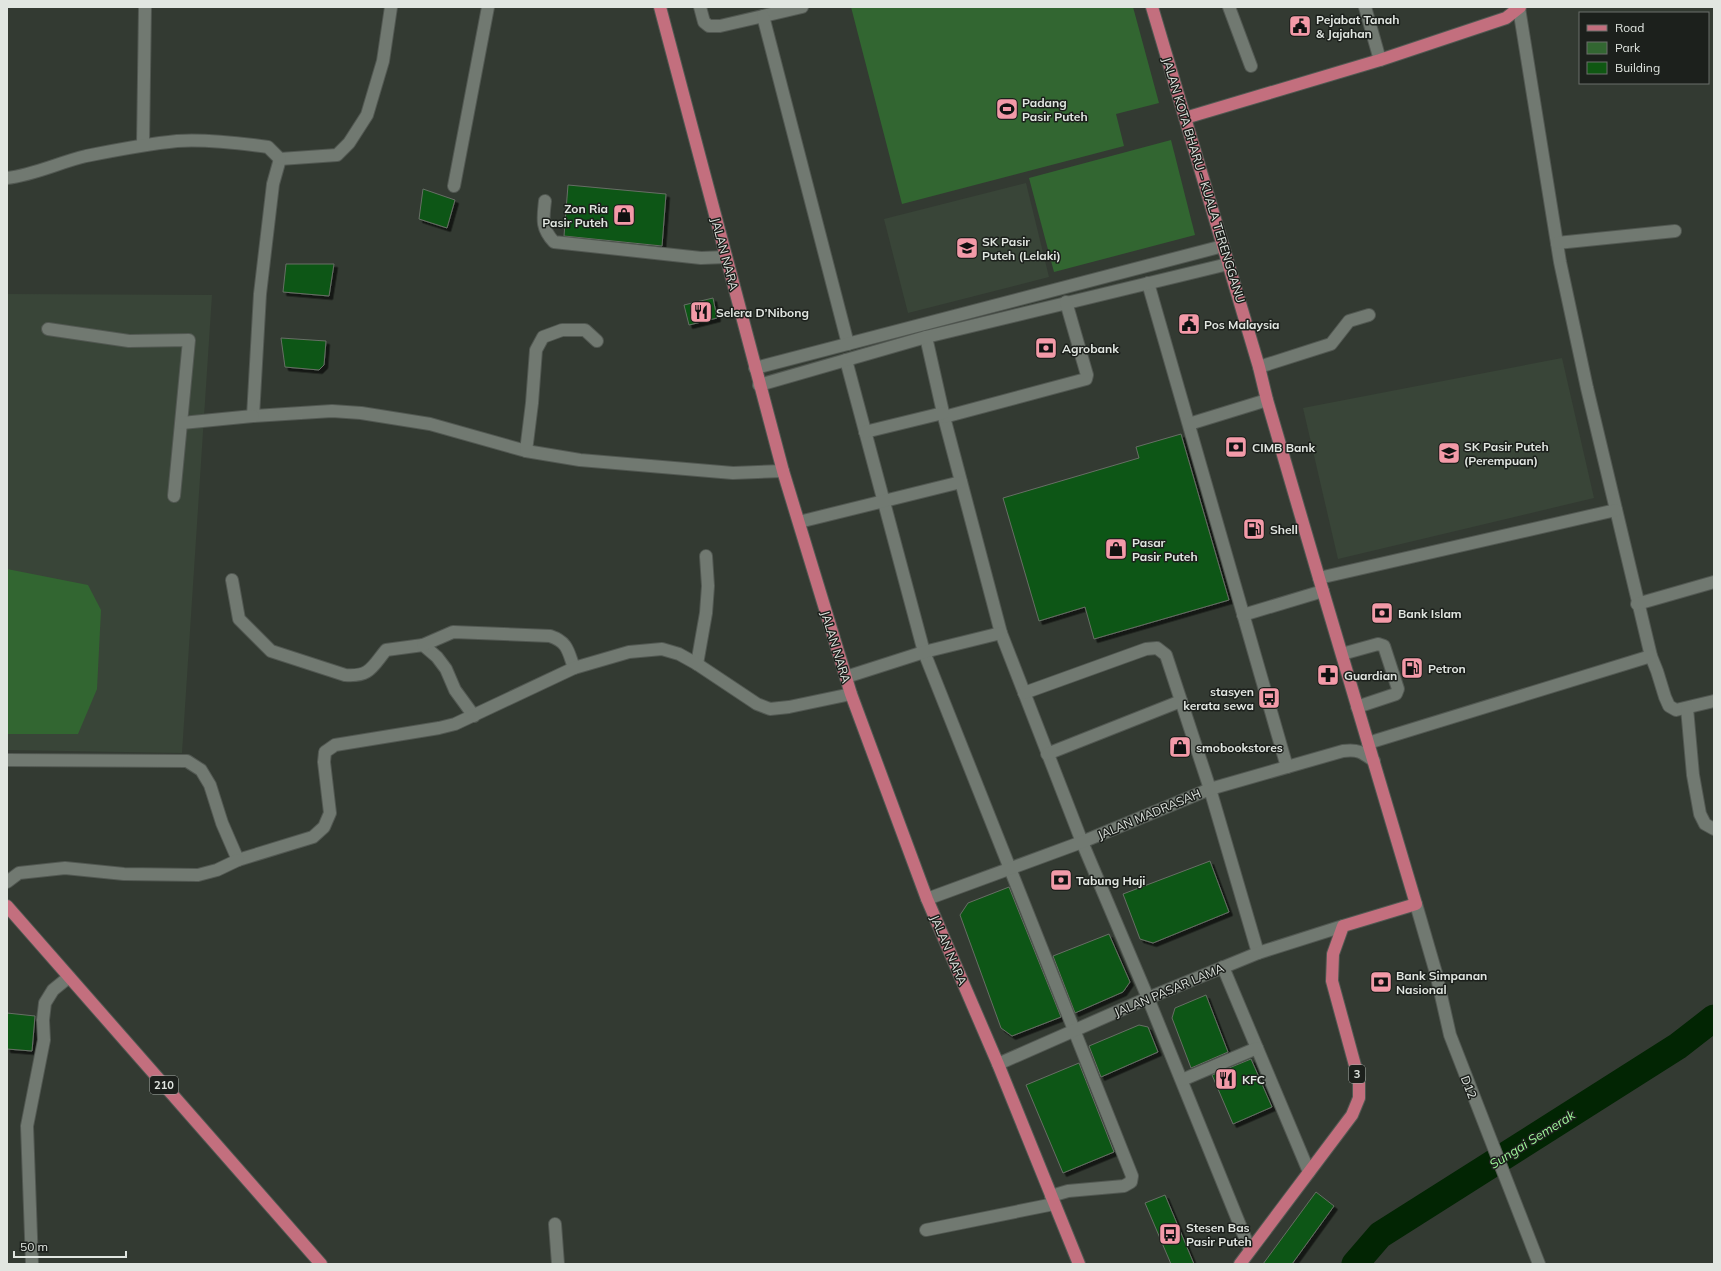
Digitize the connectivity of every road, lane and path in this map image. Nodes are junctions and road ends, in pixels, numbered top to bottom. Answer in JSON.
{"nodes":[{"id":1,"x":145,"y":7,"type":"edge"},
{"id":2,"x":391,"y":7,"type":"edge"},
{"id":3,"x":488,"y":7,"type":"edge"},
{"id":4,"x":660,"y":7,"type":"edge"},
{"id":5,"x":700,"y":7,"type":"edge"},
{"id":6,"x":802,"y":7,"type":"edge"},
{"id":7,"x":1152,"y":7,"type":"edge"},
{"id":8,"x":1229,"y":7,"type":"edge"},
{"id":9,"x":1364,"y":7,"type":"edge"},
{"id":10,"x":1520,"y":8,"type":"edge"},
{"id":11,"x":780,"y":9,"type":"edge"},
{"id":12,"x":763,"y":16,"type":"junction"},
{"id":13,"x":1380,"y":60,"type":"junction"},
{"id":14,"x":1251,"y":66,"type":"dead end"},
{"id":15,"x":1185,"y":118,"type":"junction"},
{"id":16,"x":143,"y":145,"type":"junction"},
{"id":17,"x":280,"y":159,"type":"junction"},
{"id":18,"x":7,"y":178,"type":"edge"},
{"id":19,"x":454,"y":186,"type":"dead end"},
{"id":20,"x":545,"y":201,"type":"dead end"},
{"id":21,"x":1675,"y":231,"type":"dead end"},
{"id":22,"x":1557,"y":243,"type":"junction"},
{"id":23,"x":1223,"y":246,"type":"junction"},
{"id":24,"x":726,"y":257,"type":"junction"},
{"id":25,"x":1228,"y":264,"type":"junction"},
{"id":26,"x":1148,"y":283,"type":"junction"},
{"id":27,"x":1066,"y":302,"type":"junction"},
{"id":28,"x":1369,"y":315,"type":"dead end"},
{"id":29,"x":48,"y":329,"type":"dead end"},
{"id":30,"x":926,"y":337,"type":"junction"},
{"id":31,"x":597,"y":341,"type":"dead end"},
{"id":32,"x":848,"y":344,"type":"junction"},
{"id":33,"x":846,"y":360,"type":"junction"},
{"id":34,"x":1259,"y":367,"type":"junction"},
{"id":35,"x":755,"y":368,"type":"junction"},
{"id":36,"x":759,"y":384,"type":"junction"},
{"id":37,"x":1267,"y":400,"type":"junction"},
{"id":38,"x":944,"y":415,"type":"junction"},
{"id":39,"x":253,"y":416,"type":"junction"},
{"id":40,"x":182,"y":422,"type":"junction"},
{"id":41,"x":1189,"y":424,"type":"junction"},
{"id":42,"x":865,"y":432,"type":"junction"},
{"id":43,"x":526,"y":451,"type":"junction"},
{"id":44,"x":783,"y":471,"type":"junction"},
{"id":45,"x":961,"y":482,"type":"junction"},
{"id":46,"x":174,"y":496,"type":"dead end"},
{"id":47,"x":883,"y":501,"type":"junction"},
{"id":48,"x":1616,"y":510,"type":"junction"},
{"id":49,"x":799,"y":522,"type":"junction"},
{"id":50,"x":706,"y":556,"type":"dead end"},
{"id":51,"x":1319,"y":578,"type":"junction"},
{"id":52,"x":232,"y":580,"type":"dead end"},
{"id":53,"x":1714,"y":582,"type":"edge"},
{"id":54,"x":1323,"y":591,"type":"junction"},
{"id":55,"x":1637,"y":604,"type":"junction"},
{"id":56,"x":1243,"y":615,"type":"junction"},
{"id":57,"x":1001,"y":633,"type":"junction"},
{"id":58,"x":423,"y":645,"type":"junction"},
{"id":59,"x":924,"y":652,"type":"junction"},
{"id":60,"x":1342,"y":654,"type":"junction"},
{"id":61,"x":1650,"y":656,"type":"junction"},
{"id":62,"x":697,"y":664,"type":"junction"},
{"id":63,"x":574,"y":668,"type":"junction"},
{"id":64,"x":846,"y":677,"type":"junction"},
{"id":65,"x":851,"y":694,"type":"junction"},
{"id":66,"x":1024,"y":694,"type":"junction"},
{"id":67,"x":1714,"y":700,"type":"edge"},
{"id":68,"x":1181,"y":702,"type":"junction"},
{"id":69,"x":1357,"y":706,"type":"junction"},
{"id":70,"x":1687,"y":708,"type":"junction"},
{"id":71,"x":474,"y":716,"type":"junction"},
{"id":72,"x":1368,"y":743,"type":"junction"},
{"id":73,"x":1047,"y":754,"type":"junction"},
{"id":74,"x":7,"y":760,"type":"edge"},
{"id":75,"x":1374,"y":761,"type":"junction"},
{"id":76,"x":1287,"y":767,"type":"junction"},
{"id":77,"x":1210,"y":789,"type":"junction"},
{"id":78,"x":1714,"y":829,"type":"edge"},
{"id":79,"x":1082,"y":842,"type":"junction"},
{"id":80,"x":238,"y":860,"type":"junction"},
{"id":81,"x":1009,"y":869,"type":"junction"},
{"id":82,"x":7,"y":882,"type":"edge"},
{"id":83,"x":927,"y":899,"type":"junction"},
{"id":84,"x":1416,"y":904,"type":"junction"},
{"id":85,"x":7,"y":906,"type":"edge"},
{"id":86,"x":1343,"y":926,"type":"junction"},
{"id":87,"x":1258,"y":953,"type":"junction"},
{"id":88,"x":1223,"y":967,"type":"junction"},
{"id":89,"x":70,"y":977,"type":"junction"},
{"id":90,"x":1148,"y":998,"type":"junction"},
{"id":91,"x":1074,"y":1031,"type":"junction"},
{"id":92,"x":1257,"y":1048,"type":"junction"},
{"id":93,"x":998,"y":1064,"type":"junction"},
{"id":94,"x":1182,"y":1080,"type":"junction"},
{"id":95,"x":1309,"y":1172,"type":"junction"},
{"id":96,"x":1053,"y":1200,"type":"junction"},
{"id":97,"x":555,"y":1224,"type":"dead end"},
{"id":98,"x":926,"y":1230,"type":"dead end"},
{"id":99,"x":1250,"y":1250,"type":"junction"},
{"id":100,"x":32,"y":1264,"type":"edge"},
{"id":101,"x":320,"y":1264,"type":"edge"},
{"id":102,"x":558,"y":1264,"type":"edge"},
{"id":103,"x":1079,"y":1264,"type":"edge"},
{"id":104,"x":1240,"y":1264,"type":"edge"},
{"id":105,"x":1539,"y":1264,"type":"edge"}],
"edges":[{"from":1,"to":16,"type":"street"},
{"from":2,"to":17,"type":"street"},
{"from":3,"to":19,"type":"street"},
{"from":4,"to":24,"type":"main road","name":"JALAN NARA"},
{"from":5,"to":12,"type":"street"},
{"from":6,"to":11,"type":"street"},
{"from":7,"to":15,"type":"main road","name":"JALAN KOTA BHARU – KUALA TERENGGANU"},
{"from":8,"to":14,"type":"street"},
{"from":9,"to":13,"type":"street"},
{"from":10,"to":13,"type":"main road"},
{"from":10,"to":22,"type":"street"},
{"from":11,"to":12,"type":"street"},
{"from":12,"to":32,"type":"street"},
{"from":13,"to":15,"type":"main road"},
{"from":15,"to":23,"type":"main road","name":"JALAN KOTA BHARU – KUALA TERENGGANU"},
{"from":16,"to":17,"type":"street"},
{"from":16,"to":18,"type":"street"},
{"from":17,"to":39,"type":"street"},
{"from":20,"to":24,"type":"street"},
{"from":21,"to":22,"type":"street"},
{"from":22,"to":48,"type":"street"},
{"from":23,"to":25,"type":"main road","name":"JALAN KOTA BHARU – KUALA TERENGGANU"},
{"from":23,"to":32,"type":"street"},
{"from":24,"to":35,"type":"main road","name":"JALAN NARA"},
{"from":25,"to":26,"type":"street"},
{"from":25,"to":34,"type":"main road","name":"JALAN KOTA BHARU – KUALA TERENGGANU"},
{"from":26,"to":27,"type":"street"},
{"from":26,"to":41,"type":"street"},
{"from":27,"to":30,"type":"street"},
{"from":27,"to":38,"type":"street"},
{"from":28,"to":34,"type":"street"},
{"from":29,"to":40,"type":"street"},
{"from":30,"to":33,"type":"street"},
{"from":30,"to":38,"type":"street"},
{"from":31,"to":43,"type":"street"},
{"from":32,"to":35,"type":"street"},
{"from":33,"to":36,"type":"street"},
{"from":33,"to":42,"type":"street"},
{"from":34,"to":37,"type":"main road","name":"JALAN KOTA BHARU – KUALA TERENGGANU"},
{"from":35,"to":36,"type":"main road","name":"JALAN NARA"},
{"from":36,"to":44,"type":"main road","name":"JALAN NARA"},
{"from":37,"to":41,"type":"street"},
{"from":37,"to":51,"type":"main road","name":"JALAN KOTA BHARU – KUALA TERENGGANU"},
{"from":38,"to":42,"type":"street"},
{"from":38,"to":45,"type":"street"},
{"from":39,"to":40,"type":"street"},
{"from":39,"to":43,"type":"street"},
{"from":40,"to":46,"type":"street"},
{"from":41,"to":56,"type":"street"},
{"from":42,"to":47,"type":"street"},
{"from":43,"to":44,"type":"street"},
{"from":44,"to":49,"type":"main road","name":"JALAN NARA"},
{"from":45,"to":47,"type":"street"},
{"from":45,"to":57,"type":"street"},
{"from":47,"to":49,"type":"street"},
{"from":47,"to":59,"type":"street"},
{"from":48,"to":51,"type":"street"},
{"from":48,"to":55,"type":"street"},
{"from":49,"to":64,"type":"main road","name":"JALAN NARA"},
{"from":50,"to":62,"type":"street"},
{"from":51,"to":54,"type":"main road","name":"JALAN KOTA BHARU – KUALA TERENGGANU"},
{"from":52,"to":58,"type":"street"},
{"from":53,"to":55,"type":"street"},
{"from":54,"to":56,"type":"street"},
{"from":54,"to":60,"type":"main road","name":"JALAN KOTA BHARU – KUALA TERENGGANU"},
{"from":55,"to":61,"type":"street"},
{"from":56,"to":76,"type":"street"},
{"from":57,"to":59,"type":"street"},
{"from":57,"to":66,"type":"street"},
{"from":58,"to":63,"type":"street"},
{"from":58,"to":71,"type":"street"},
{"from":59,"to":64,"type":"street"},
{"from":59,"to":81,"type":"street"},
{"from":60,"to":69,"type":"main road","name":"JALAN KOTA BHARU – KUALA TERENGGANU"},
{"from":60,"to":69,"type":"street"},
{"from":61,"to":70,"type":"street"},
{"from":61,"to":72,"type":"street"},
{"from":62,"to":63,"type":"street"},
{"from":62,"to":65,"type":"street"},
{"from":63,"to":71,"type":"street"},
{"from":64,"to":65,"type":"main road","name":"JALAN NARA"},
{"from":65,"to":83,"type":"main road","name":"JALAN NARA"},
{"from":66,"to":68,"type":"street"},
{"from":66,"to":73,"type":"street"},
{"from":67,"to":70,"type":"street"},
{"from":68,"to":73,"type":"street"},
{"from":68,"to":77,"type":"street"},
{"from":69,"to":72,"type":"main road","name":"JALAN KOTA BHARU – KUALA TERENGGANU"},
{"from":70,"to":78,"type":"street"},
{"from":71,"to":80,"type":"street"},
{"from":72,"to":75,"type":"main road","name":"JALAN KOTA BHARU – KUALA TERENGGANU"},
{"from":73,"to":79,"type":"street"},
{"from":74,"to":80,"type":"street"},
{"from":75,"to":76,"type":"street","name":"JALAN MADRASAH"},
{"from":75,"to":84,"type":"main road","name":"JALAN KOTA BHARU – KUALA TERENGGANU"},
{"from":76,"to":77,"type":"street","name":"JALAN MADRASAH"},
{"from":77,"to":79,"type":"street","name":"JALAN MADRASAH"},
{"from":77,"to":87,"type":"street"},
{"from":79,"to":81,"type":"street","name":"JALAN MADRASAH"},
{"from":79,"to":90,"type":"street"},
{"from":80,"to":82,"type":"street"},
{"from":81,"to":83,"type":"street","name":"JALAN MADRASAH"},
{"from":81,"to":91,"type":"street"},
{"from":83,"to":93,"type":"main road","name":"JALAN NARA"},
{"from":84,"to":86,"type":"main road"},
{"from":84,"to":105,"type":"street","name":"D12"},
{"from":85,"to":89,"type":"main road","number":"210"},
{"from":86,"to":87,"type":"street","name":"JALAN PASAR LAMA"},
{"from":86,"to":95,"type":"main road","number":"3"},
{"from":87,"to":88,"type":"street","name":"JALAN PASAR LAMA"},
{"from":88,"to":90,"type":"street","name":"JALAN PASAR LAMA"},
{"from":88,"to":92,"type":"street"},
{"from":89,"to":100,"type":"street"},
{"from":89,"to":101,"type":"main road","number":"210"},
{"from":90,"to":91,"type":"street","name":"JALAN PASAR LAMA"},
{"from":90,"to":94,"type":"street"},
{"from":91,"to":93,"type":"street","name":"JALAN PASAR LAMA"},
{"from":91,"to":96,"type":"street"},
{"from":92,"to":94,"type":"street"},
{"from":92,"to":95,"type":"street"},
{"from":93,"to":96,"type":"main road","name":"JALAN NARA"},
{"from":94,"to":99,"type":"street"},
{"from":95,"to":99,"type":"main road","number":"3"},
{"from":96,"to":98,"type":"street"},
{"from":96,"to":103,"type":"main road","name":"JALAN NARA"},
{"from":97,"to":102,"type":"street"},
{"from":99,"to":104,"type":"main road","number":"3"}]}
